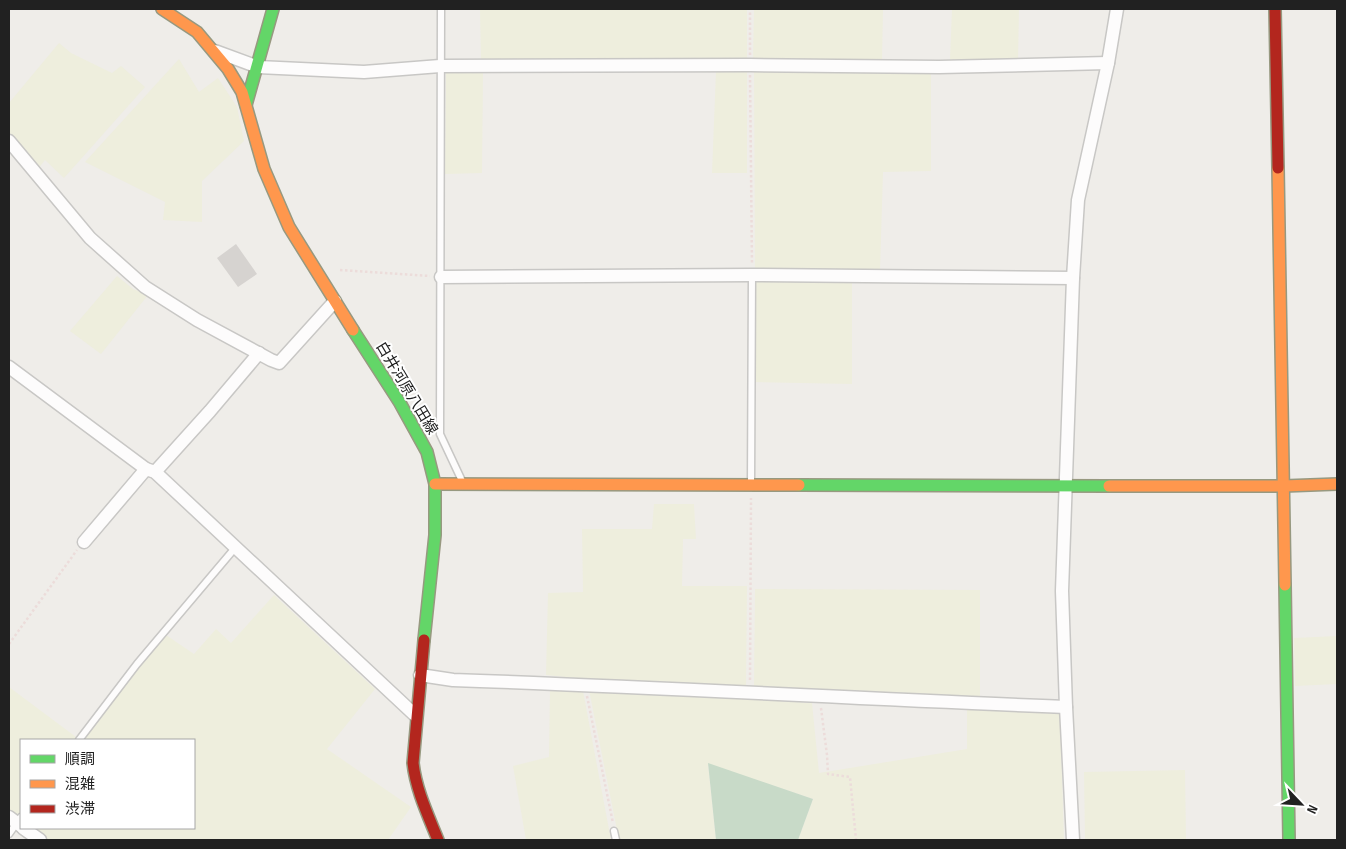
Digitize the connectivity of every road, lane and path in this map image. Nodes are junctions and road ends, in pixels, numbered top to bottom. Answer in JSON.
{"nodes":[{"id":1,"x":162,"y":9,"type":"edge"},
{"id":2,"x":273,"y":9,"type":"edge"},
{"id":3,"x":441,"y":9,"type":"edge"},
{"id":4,"x":750,"y":9,"type":"edge"},
{"id":5,"x":1117,"y":9,"type":"edge"},
{"id":6,"x":1275,"y":9,"type":"edge"},
{"id":7,"x":215,"y":51,"type":"junction"},
{"id":8,"x":1108,"y":63,"type":"junction"},
{"id":9,"x":750,"y":65,"type":"junction"},
{"id":10,"x":440,"y":66,"type":"junction"},
{"id":11,"x":258,"y":67,"type":"junction"},
{"id":12,"x":246,"y":105,"type":"junction"},
{"id":13,"x":9,"y":141,"type":"edge"},
{"id":14,"x":340,"y":270,"type":"dead end"},
{"id":15,"x":752,"y":275,"type":"junction"},
{"id":16,"x":441,"y":277,"type":"junction"},
{"id":17,"x":1073,"y":278,"type":"junction"},
{"id":18,"x":335,"y":301,"type":"junction"},
{"id":19,"x":259,"y":353,"type":"junction"},
{"id":20,"x":9,"y":367,"type":"edge"},
{"id":21,"x":151,"y":470,"type":"junction"},
{"id":22,"x":435,"y":484,"type":"junction"},
{"id":23,"x":1337,"y":484,"type":"edge"},
{"id":24,"x":464,"y":485,"type":"junction"},
{"id":25,"x":751,"y":485,"type":"junction"},
{"id":26,"x":1065,"y":486,"type":"junction"},
{"id":27,"x":1284,"y":486,"type":"junction"},
{"id":28,"x":84,"y":542,"type":"joint"},
{"id":29,"x":236,"y":548,"type":"junction"},
{"id":30,"x":9,"y":644,"type":"edge"},
{"id":31,"x":420,"y":675,"type":"junction"},
{"id":32,"x":584,"y":685,"type":"junction"},
{"id":33,"x":750,"y":692,"type":"junction"},
{"id":34,"x":820,"y":697,"type":"junction"},
{"id":35,"x":1066,"y":707,"type":"junction"},
{"id":36,"x":416,"y":716,"type":"junction"},
{"id":37,"x":80,"y":739,"type":"edge"},
{"id":38,"x":18,"y":822,"type":"edge"},
{"id":39,"x":27,"y":829,"type":"edge"},
{"id":40,"x":614,"y":831,"type":"joint"},
{"id":41,"x":9,"y":834,"type":"edge"},
{"id":42,"x":40,"y":840,"type":"edge"},
{"id":43,"x":438,"y":840,"type":"edge"},
{"id":44,"x":616,"y":840,"type":"edge"},
{"id":45,"x":856,"y":840,"type":"edge"},
{"id":46,"x":1073,"y":840,"type":"edge"},
{"id":47,"x":1289,"y":840,"type":"edge"}],
"edges":[{"from":1,"to":7,"type":"street","name":"白井河原八田線"},
{"from":2,"to":11,"type":"street"},
{"from":3,"to":10,"type":"lane"},
{"from":4,"to":9,"type":"path"},
{"from":5,"to":8,"type":"street"},
{"from":6,"to":27,"type":"street"},
{"from":7,"to":11,"type":"street"},
{"from":7,"to":12,"type":"street","name":"白井河原八田線"},
{"from":8,"to":9,"type":"street"},
{"from":8,"to":17,"type":"street"},
{"from":9,"to":10,"type":"street"},
{"from":9,"to":15,"type":"path"},
{"from":10,"to":11,"type":"street"},
{"from":10,"to":16,"type":"lane"},
{"from":11,"to":12,"type":"street"},
{"from":12,"to":18,"type":"street","name":"白井河原八田線"},
{"from":13,"to":19,"type":"street"},
{"from":14,"to":16,"type":"path"},
{"from":15,"to":16,"type":"street"},
{"from":15,"to":17,"type":"street"},
{"from":15,"to":25,"type":"lane"},
{"from":16,"to":24,"type":"lane"},
{"from":17,"to":26,"type":"street"},
{"from":18,"to":19,"type":"street"},
{"from":18,"to":22,"type":"street","name":"白井河原八田線"},
{"from":19,"to":21,"type":"street"},
{"from":20,"to":21,"type":"street"},
{"from":21,"to":28,"type":"street"},
{"from":21,"to":29,"type":"street"},
{"from":22,"to":24,"type":"street"},
{"from":22,"to":31,"type":"street","name":"白井河原八田線"},
{"from":23,"to":27,"type":"street"},
{"from":24,"to":25,"type":"street"},
{"from":25,"to":26,"type":"street"},
{"from":25,"to":33,"type":"path"},
{"from":26,"to":27,"type":"street"},
{"from":26,"to":35,"type":"street"},
{"from":27,"to":47,"type":"street"},
{"from":28,"to":30,"type":"path"},
{"from":29,"to":36,"type":"street"},
{"from":29,"to":37,"type":"lane"},
{"from":31,"to":32,"type":"street"},
{"from":31,"to":36,"type":"street","name":"白井河原八田線"},
{"from":32,"to":33,"type":"street"},
{"from":32,"to":40,"type":"path"},
{"from":33,"to":34,"type":"street"},
{"from":34,"to":35,"type":"street"},
{"from":34,"to":45,"type":"path"},
{"from":35,"to":46,"type":"street"},
{"from":36,"to":43,"type":"street","name":"白井河原八田線"},
{"from":38,"to":41,"type":"lane"},
{"from":39,"to":42,"type":"street"},
{"from":40,"to":44,"type":"lane"}]}
